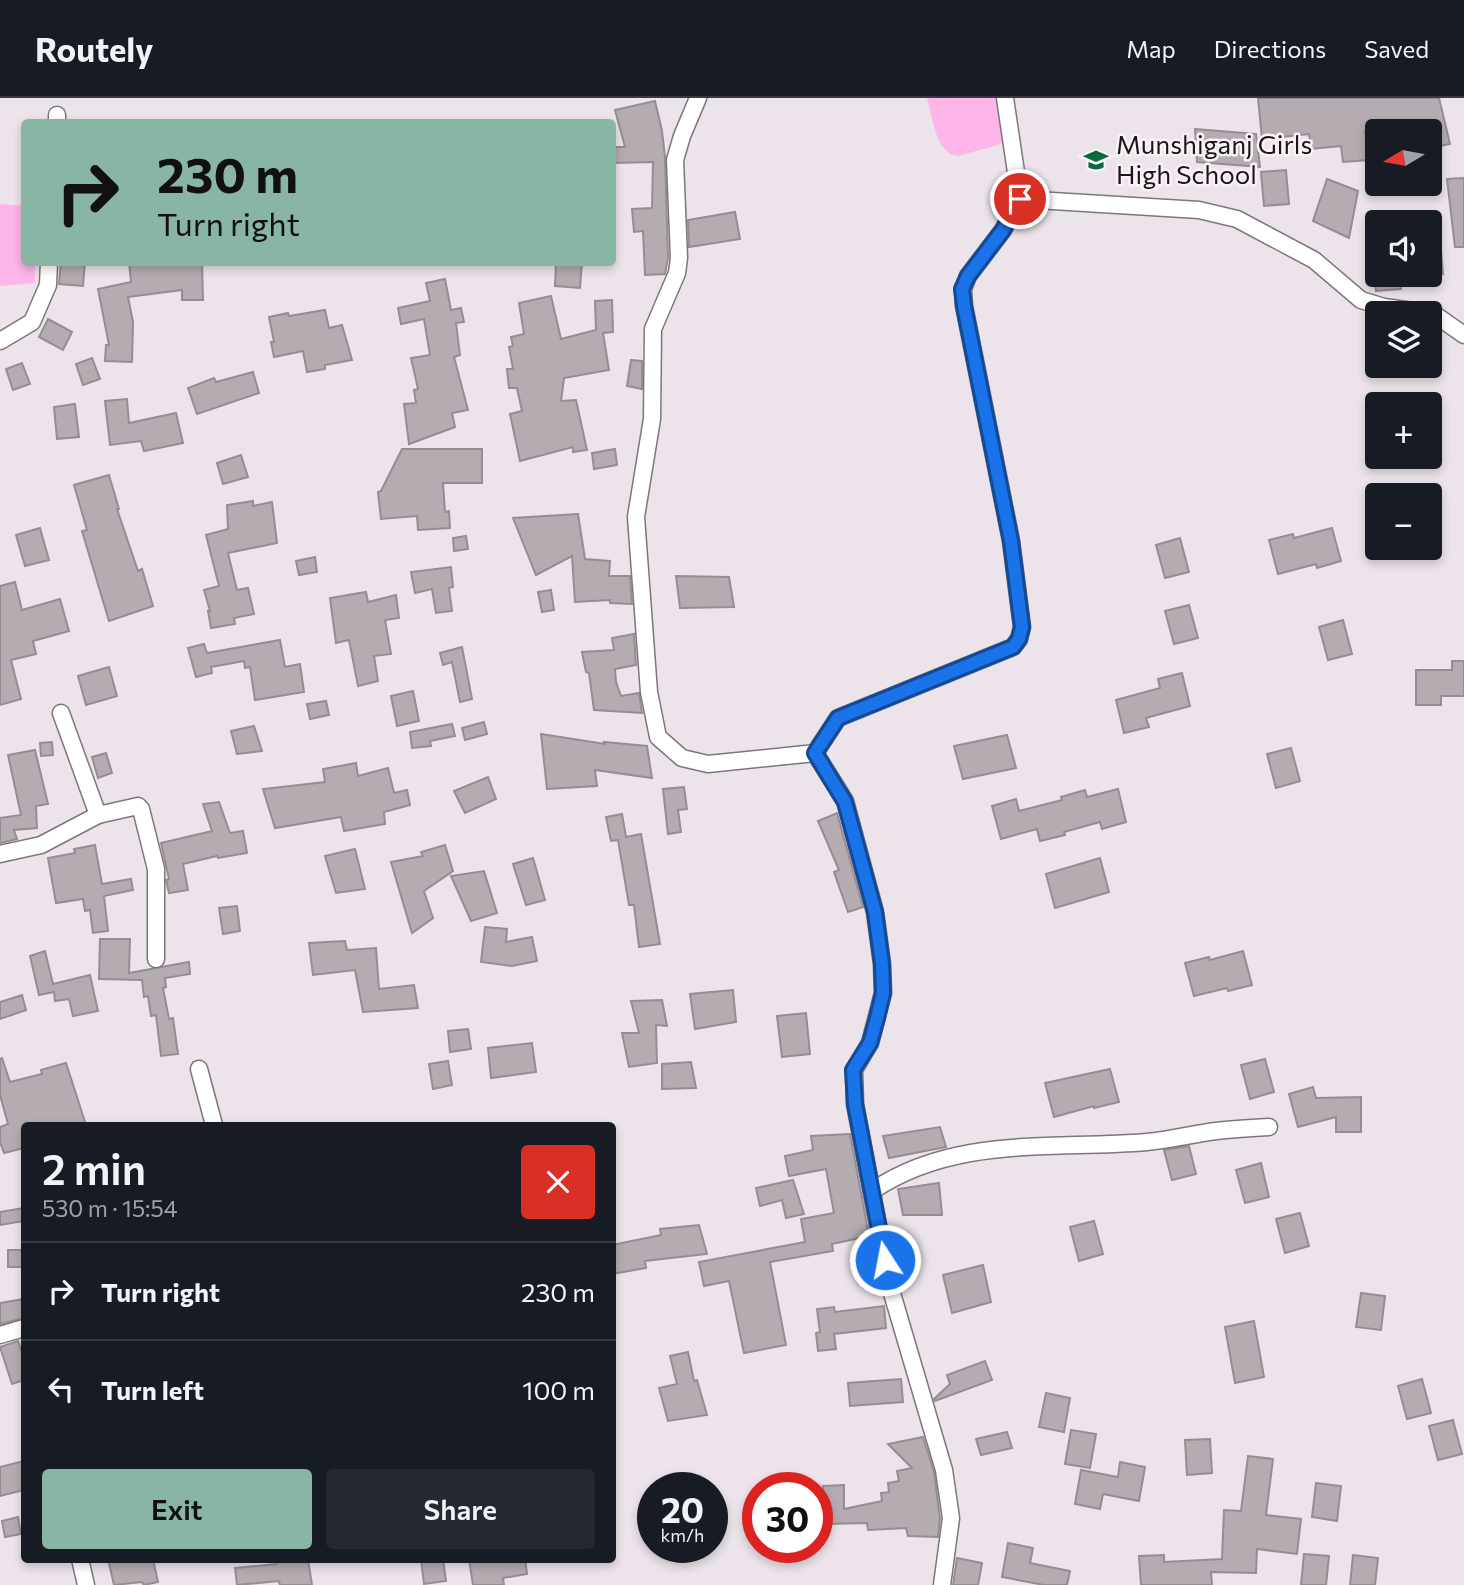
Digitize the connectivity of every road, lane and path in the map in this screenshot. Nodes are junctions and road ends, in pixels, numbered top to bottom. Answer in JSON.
{"nodes":[{"id":1,"x":698,"y":98,"type":"edge"},
{"id":2,"x":1005,"y":98,"type":"edge"},
{"id":3,"x":1020,"y":199,"type":"junction"},
{"id":4,"x":49,"y":266,"type":"edge"},
{"id":5,"x":1464,"y":335,"type":"edge"},
{"id":6,"x":0,"y":341,"type":"edge"},
{"id":7,"x":61,"y":713,"type":"dead end"},
{"id":8,"x":815,"y":753,"type":"junction"},
{"id":9,"x":98,"y":815,"type":"junction"},
{"id":10,"x":0,"y":854,"type":"edge"},
{"id":11,"x":156,"y":959,"type":"dead end"},
{"id":12,"x":199,"y":1069,"type":"dead end"},
{"id":13,"x":213,"y":1122,"type":"edge"},
{"id":14,"x":1269,"y":1127,"type":"dead end"},
{"id":15,"x":872,"y":1191,"type":"junction"},
{"id":16,"x":21,"y":1334,"type":"edge"},
{"id":17,"x":0,"y":1335,"type":"edge"},
{"id":18,"x":81,"y":1563,"type":"edge"},
{"id":19,"x":86,"y":1585,"type":"edge"},
{"id":20,"x":942,"y":1585,"type":"edge"}],
"edges":[{"from":1,"to":8,"type":"street"},
{"from":2,"to":3,"type":"street"},
{"from":3,"to":5,"type":"street"},
{"from":3,"to":8,"type":"street"},
{"from":4,"to":6,"type":"street"},
{"from":7,"to":9,"type":"street"},
{"from":8,"to":15,"type":"street"},
{"from":9,"to":10,"type":"street"},
{"from":9,"to":11,"type":"street"},
{"from":12,"to":13,"type":"street"},
{"from":14,"to":15,"type":"street"},
{"from":15,"to":20,"type":"street"},
{"from":16,"to":17,"type":"street"},
{"from":18,"to":19,"type":"street"}]}
